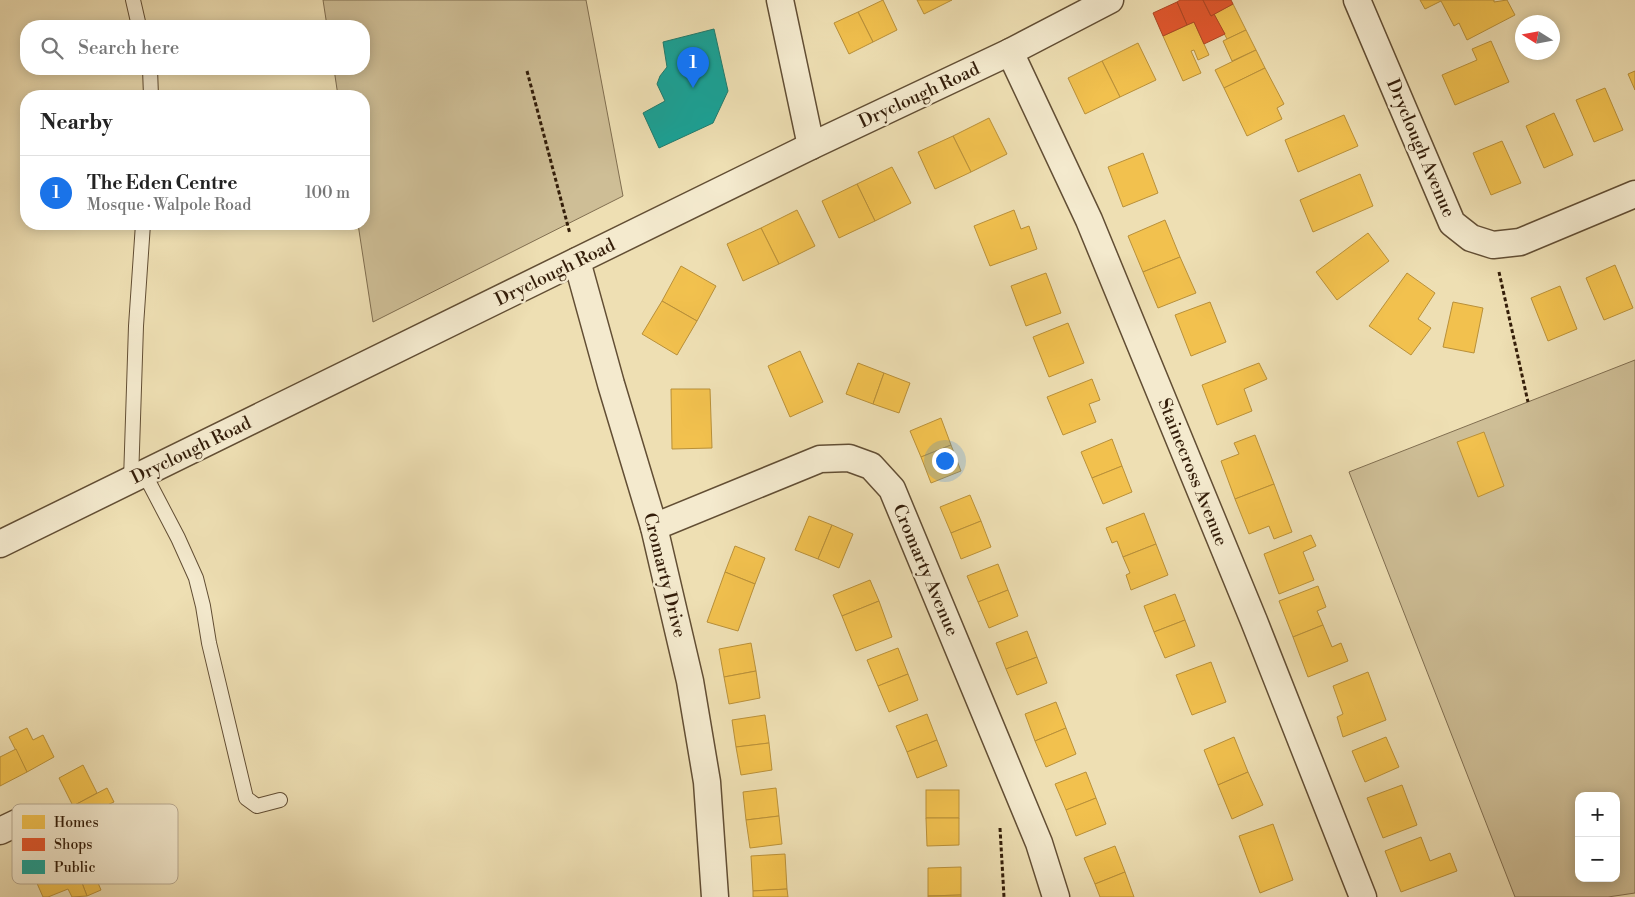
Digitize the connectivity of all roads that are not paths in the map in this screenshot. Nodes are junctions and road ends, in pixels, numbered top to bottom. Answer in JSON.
{"nodes":[{"id":1,"x":132,"y":0,"type":"edge"},
{"id":2,"x":780,"y":0,"type":"edge"},
{"id":3,"x":1110,"y":0,"type":"edge"},
{"id":4,"x":1357,"y":0,"type":"edge"},
{"id":5,"x":137,"y":20,"type":"edge"},
{"id":6,"x":1010,"y":52,"type":"junction"},
{"id":7,"x":150,"y":75,"type":"edge"},
{"id":8,"x":151,"y":90,"type":"edge"},
{"id":9,"x":811,"y":146,"type":"junction"},
{"id":10,"x":1635,"y":194,"type":"edge"},
{"id":11,"x":143,"y":230,"type":"edge"},
{"id":12,"x":577,"y":261,"type":"junction"},
{"id":13,"x":137,"y":477,"type":"junction"},
{"id":14,"x":654,"y":527,"type":"junction"},
{"id":15,"x":0,"y":544,"type":"edge"},
{"id":16,"x":280,"y":800,"type":"dead end"},
{"id":17,"x":715,"y":897,"type":"edge"},
{"id":18,"x":1056,"y":897,"type":"edge"},
{"id":19,"x":1363,"y":897,"type":"edge"}],
"edges":[{"from":1,"to":5,"type":"lane"},
{"from":2,"to":9,"type":"street"},
{"from":3,"to":6,"type":"street","name":"Dryclough Road"},
{"from":4,"to":10,"type":"street","name":"Dryclough Avenue"},
{"from":6,"to":9,"type":"street","name":"Dryclough Road"},
{"from":6,"to":19,"type":"street","name":"Stainecross Avenue"},
{"from":7,"to":8,"type":"lane"},
{"from":9,"to":12,"type":"street","name":"Dryclough Road"},
{"from":11,"to":13,"type":"lane"},
{"from":12,"to":13,"type":"street","name":"Dryclough Road"},
{"from":12,"to":14,"type":"street","name":"Cromarty Drive"},
{"from":13,"to":15,"type":"street","name":"Dryclough Road"},
{"from":13,"to":16,"type":"lane"},
{"from":14,"to":17,"type":"street","name":"Cromarty Drive"},
{"from":14,"to":18,"type":"street","name":"Cromarty Avenue"}]}
